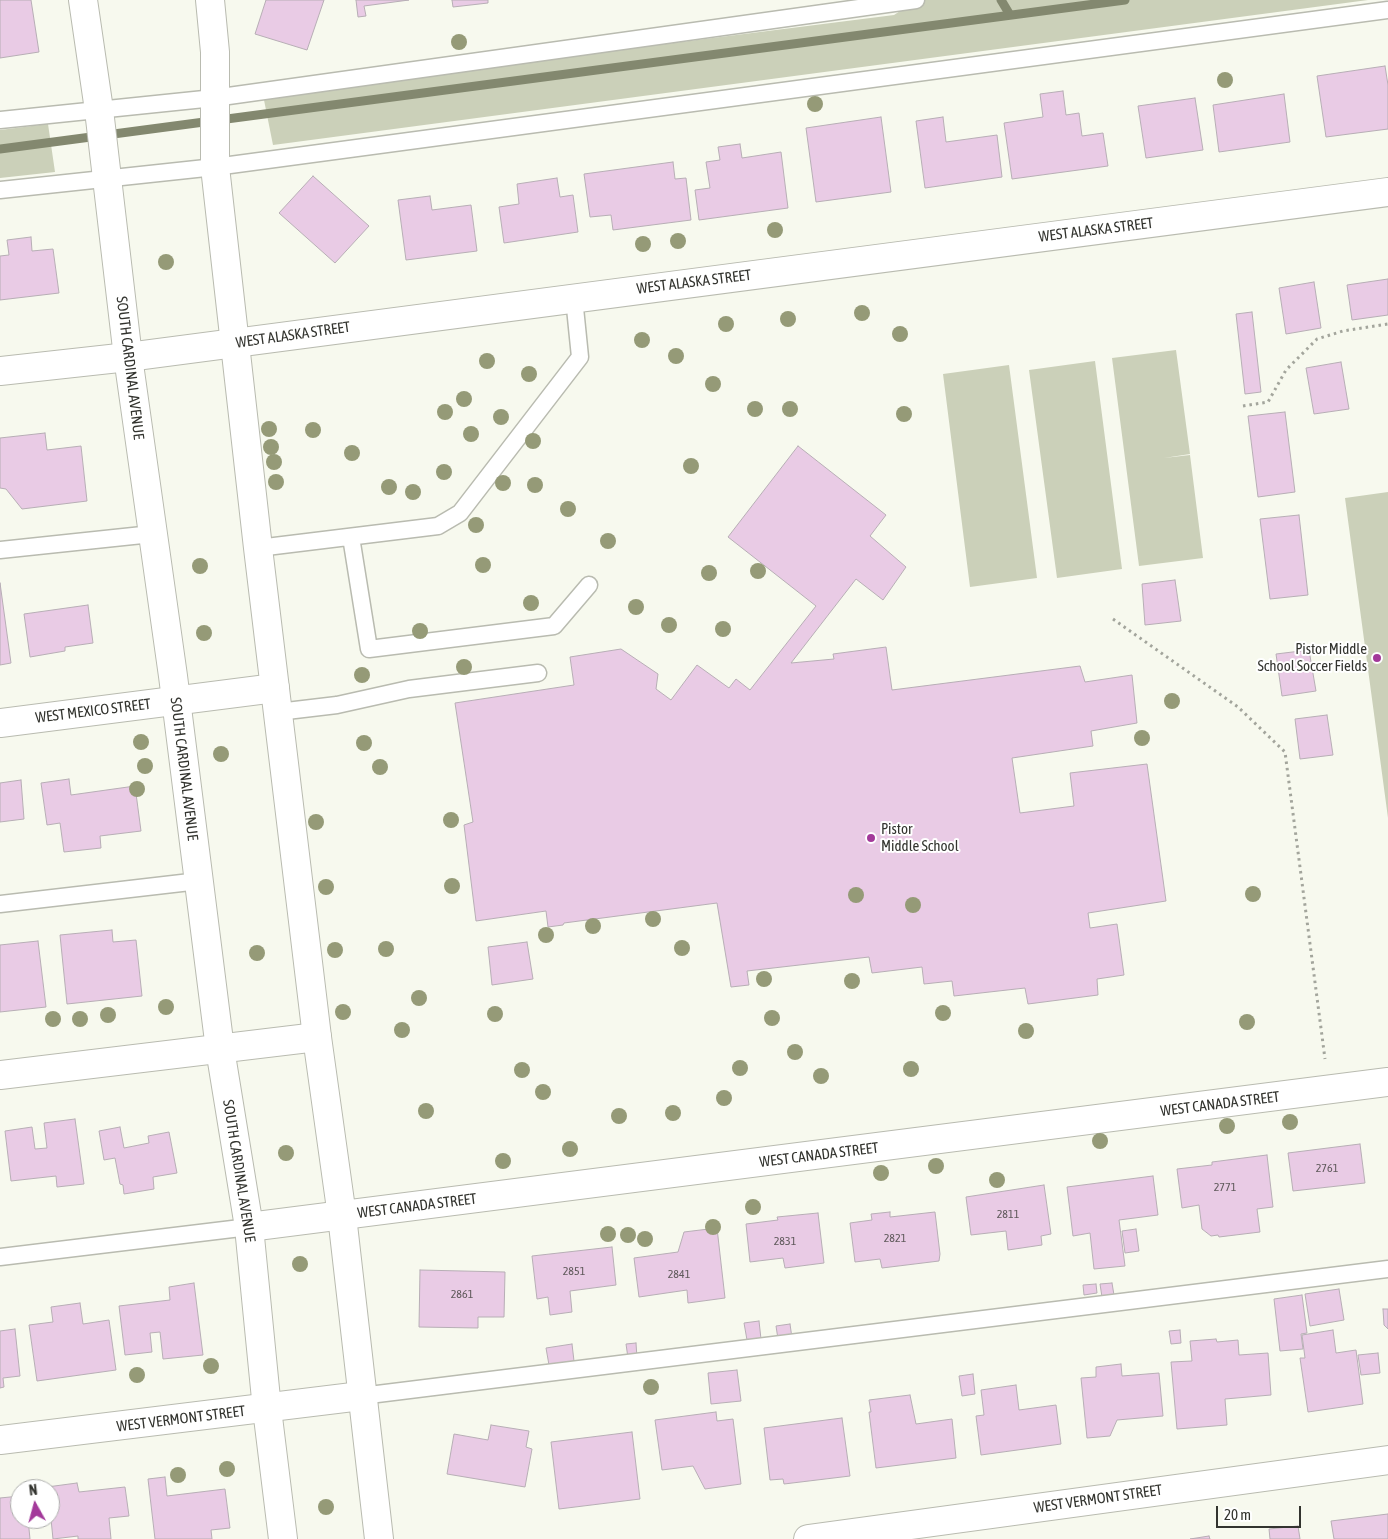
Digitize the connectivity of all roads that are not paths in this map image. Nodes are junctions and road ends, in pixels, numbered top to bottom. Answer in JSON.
{"nodes":[{"id":1,"x":83,"y":0,"type":"edge"},
{"id":2,"x":210,"y":0,"type":"edge"},
{"id":3,"x":916,"y":0,"type":"edge"},
{"id":4,"x":1388,"y":10,"type":"edge"},
{"id":5,"x":214,"y":98,"type":"junction"},
{"id":6,"x":100,"y":110,"type":"junction"},
{"id":7,"x":0,"y":120,"type":"edge"},
{"id":8,"x":215,"y":167,"type":"junction"},
{"id":9,"x":108,"y":178,"type":"junction"},
{"id":10,"x":0,"y":190,"type":"edge"},
{"id":11,"x":1388,"y":192,"type":"edge"},
{"id":12,"x":574,"y":298,"type":"junction"},
{"id":13,"x":236,"y":342,"type":"junction"},
{"id":14,"x":128,"y":357,"type":"junction"},
{"id":15,"x":0,"y":371,"type":"edge"},
{"id":16,"x":152,"y":534,"type":"junction"},
{"id":17,"x":350,"y":538,"type":"junction"},
{"id":18,"x":258,"y":548,"type":"junction"},
{"id":19,"x":0,"y":550,"type":"edge"},
{"id":20,"x":590,"y":585,"type":"dead end"},
{"id":21,"x":538,"y":673,"type":"dead end"},
{"id":22,"x":176,"y":700,"type":"junction"},
{"id":23,"x":276,"y":700,"type":"junction"},
{"id":24,"x":0,"y":722,"type":"edge"},
{"id":25,"x":198,"y":881,"type":"junction"},
{"id":26,"x":0,"y":904,"type":"edge"},
{"id":27,"x":317,"y":1037,"type":"junction"},
{"id":28,"x":220,"y":1049,"type":"junction"},
{"id":29,"x":0,"y":1075,"type":"edge"},
{"id":30,"x":1388,"y":1082,"type":"edge"},
{"id":31,"x":342,"y":1216,"type":"junction"},
{"id":32,"x":249,"y":1227,"type":"junction"},
{"id":33,"x":0,"y":1257,"type":"edge"},
{"id":34,"x":1388,"y":1269,"type":"edge"},
{"id":35,"x":362,"y":1396,"type":"junction"},
{"id":36,"x":267,"y":1409,"type":"junction"},
{"id":37,"x":0,"y":1440,"type":"edge"},
{"id":38,"x":1388,"y":1460,"type":"edge"},
{"id":39,"x":283,"y":1539,"type":"edge"},
{"id":40,"x":379,"y":1539,"type":"edge"},
{"id":41,"x":808,"y":1539,"type":"edge"}],
"edges":[{"from":1,"to":6,"type":"street","name":"SOUTH CARDINAL AVENUE"},
{"from":2,"to":5,"type":"street"},
{"from":3,"to":5,"type":"lane"},
{"from":4,"to":8,"type":"lane"},
{"from":5,"to":6,"type":"lane"},
{"from":5,"to":8,"type":"street"},
{"from":6,"to":7,"type":"lane"},
{"from":6,"to":9,"type":"street","name":"SOUTH CARDINAL AVENUE"},
{"from":8,"to":9,"type":"lane"},
{"from":8,"to":13,"type":"street"},
{"from":9,"to":10,"type":"lane"},
{"from":9,"to":14,"type":"street","name":"SOUTH CARDINAL AVENUE"},
{"from":11,"to":12,"type":"street","name":"WEST ALASKA STREET"},
{"from":12,"to":13,"type":"street","name":"WEST ALASKA STREET"},
{"from":12,"to":17,"type":"lane"},
{"from":13,"to":14,"type":"street","name":"WEST ALASKA STREET"},
{"from":13,"to":18,"type":"street"},
{"from":14,"to":15,"type":"street","name":"WEST ALASKA STREET"},
{"from":14,"to":16,"type":"street","name":"SOUTH CARDINAL AVENUE"},
{"from":16,"to":19,"type":"lane"},
{"from":16,"to":22,"type":"street","name":"SOUTH CARDINAL AVENUE"},
{"from":17,"to":18,"type":"lane"},
{"from":17,"to":20,"type":"lane"},
{"from":18,"to":23,"type":"street"},
{"from":21,"to":23,"type":"lane"},
{"from":22,"to":23,"type":"street","name":"WEST MEXICO STREET"},
{"from":22,"to":24,"type":"street","name":"WEST MEXICO STREET"},
{"from":22,"to":25,"type":"street","name":"SOUTH CARDINAL AVENUE"},
{"from":23,"to":27,"type":"street"},
{"from":25,"to":26,"type":"lane"},
{"from":25,"to":28,"type":"street","name":"SOUTH CARDINAL AVENUE"},
{"from":27,"to":28,"type":"street"},
{"from":27,"to":31,"type":"street"},
{"from":28,"to":29,"type":"street"},
{"from":28,"to":32,"type":"street","name":"SOUTH CARDINAL AVENUE"},
{"from":30,"to":31,"type":"street","name":"WEST CANADA STREET"},
{"from":31,"to":32,"type":"street","name":"WEST CANADA STREET"},
{"from":31,"to":35,"type":"street"},
{"from":32,"to":33,"type":"lane"},
{"from":32,"to":36,"type":"street","name":"SOUTH CARDINAL AVENUE"},
{"from":34,"to":35,"type":"lane"},
{"from":35,"to":36,"type":"street","name":"WEST VERMONT STREET"},
{"from":35,"to":40,"type":"street"},
{"from":36,"to":37,"type":"street","name":"WEST VERMONT STREET"},
{"from":36,"to":39,"type":"street","name":"SOUTH CARDINAL AVENUE"},
{"from":38,"to":41,"type":"street","name":"WEST VERMONT STREET"}]}
